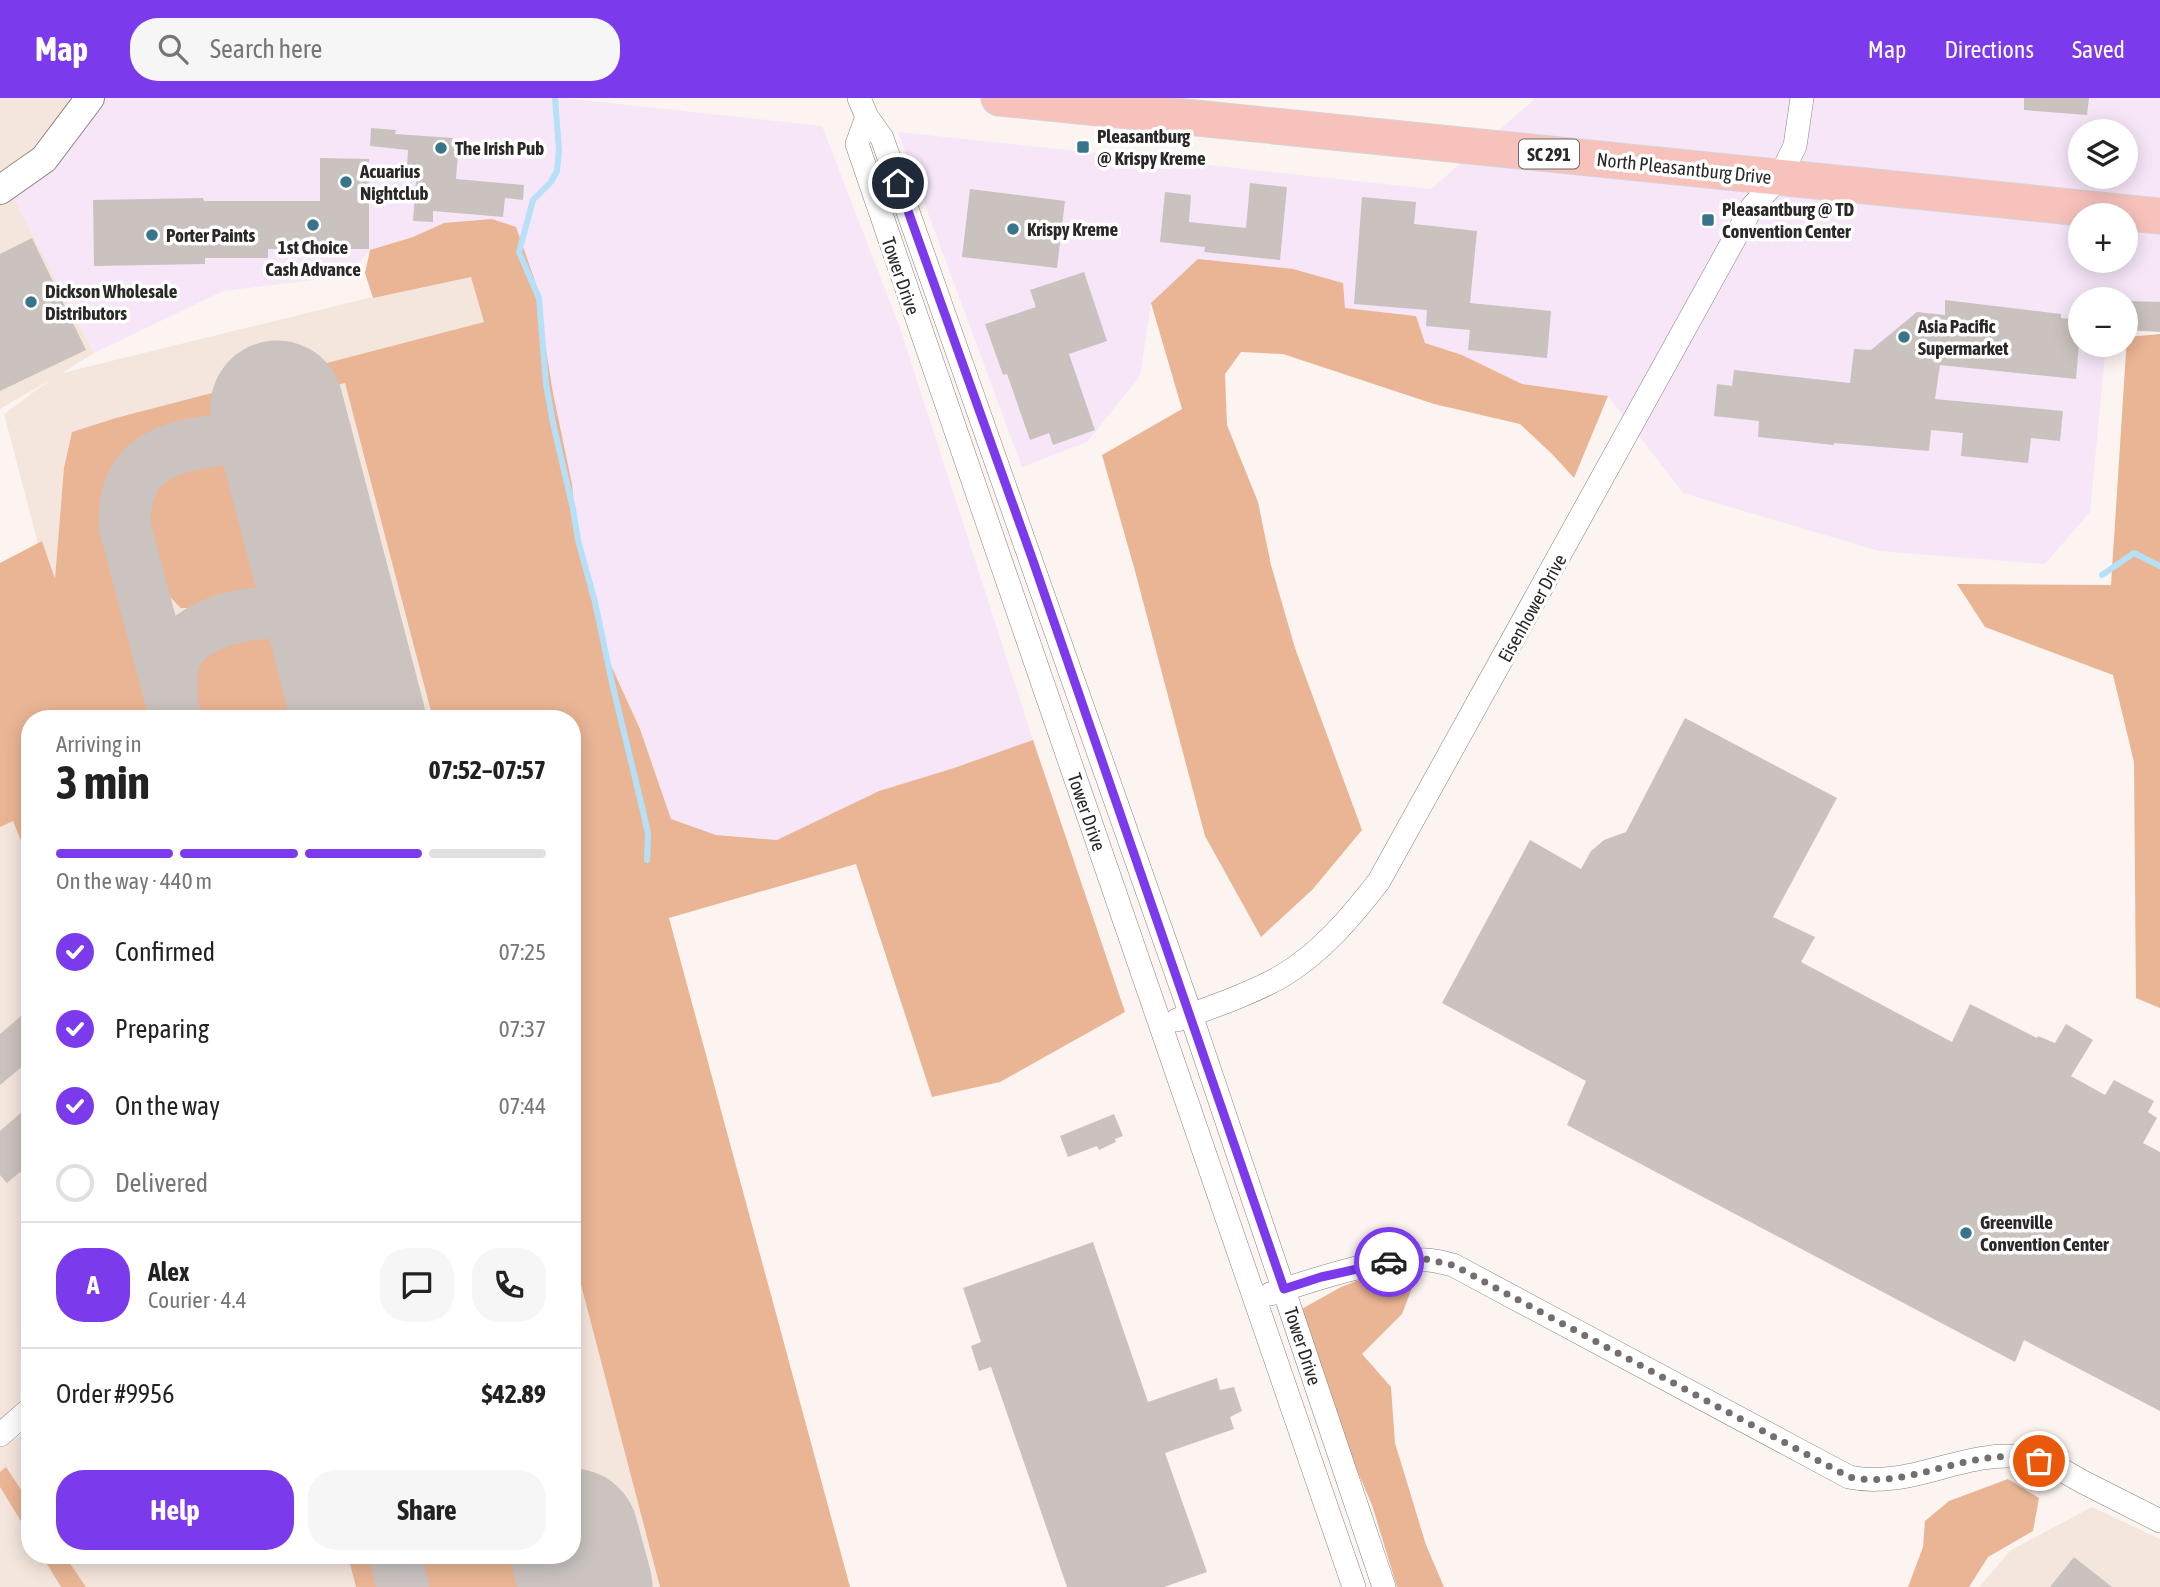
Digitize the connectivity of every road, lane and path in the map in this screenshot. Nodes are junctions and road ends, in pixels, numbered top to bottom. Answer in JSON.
{"nodes":[{"id":1,"x":90,"y":98,"type":"edge"},
{"id":2,"x":999,"y":98,"type":"edge"},
{"id":3,"x":1802,"y":98,"type":"edge"},
{"id":4,"x":863,"y":108,"type":"edge"},
{"id":5,"x":1779,"y":178,"type":"junction"},
{"id":6,"x":0,"y":190,"type":"edge"},
{"id":7,"x":2160,"y":216,"type":"edge"},
{"id":8,"x":1191,"y":1015,"type":"junction"},
{"id":9,"x":1161,"y":1027,"type":"junction"},
{"id":10,"x":1284,"y":1289,"type":"junction"},
{"id":11,"x":1255,"y":1298,"type":"junction"},
{"id":12,"x":21,"y":1417,"type":"edge"},
{"id":13,"x":0,"y":1435,"type":"edge"},
{"id":14,"x":2160,"y":1521,"type":"edge"},
{"id":15,"x":1354,"y":1587,"type":"edge"},
{"id":16,"x":1384,"y":1587,"type":"edge"}],
"edges":[{"from":1,"to":6,"type":"street"},
{"from":2,"to":5,"type":"main road","name":"North Pleasantburg Drive","number":"SC 291"},
{"from":3,"to":5,"type":"street","name":"Eisenhower Drive"},
{"from":4,"to":8,"type":"street","name":"Tower Drive"},
{"from":4,"to":9,"type":"street","name":"Tower Drive"},
{"from":5,"to":7,"type":"main road","name":"North Pleasantburg Drive","number":"SC 291"},
{"from":5,"to":8,"type":"street","name":"Eisenhower Drive"},
{"from":8,"to":9,"type":"street","name":"Eisenhower Drive"},
{"from":8,"to":10,"type":"street","name":"Tower Drive"},
{"from":9,"to":11,"type":"street","name":"Tower Drive"},
{"from":10,"to":11,"type":"street"},
{"from":10,"to":14,"type":"street"},
{"from":10,"to":16,"type":"street","name":"Tower Drive"},
{"from":11,"to":15,"type":"street","name":"Tower Drive"},
{"from":12,"to":13,"type":"street"}]}
